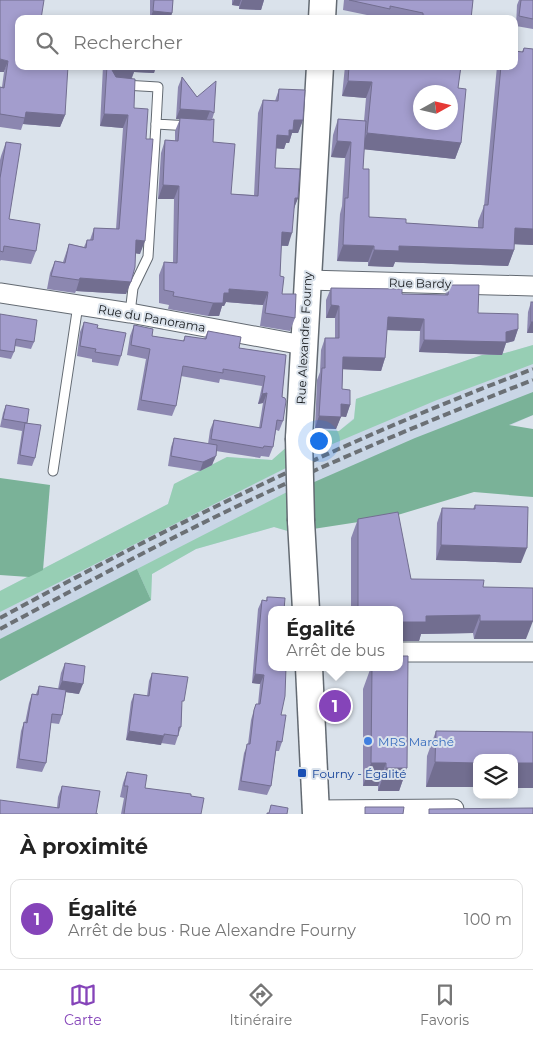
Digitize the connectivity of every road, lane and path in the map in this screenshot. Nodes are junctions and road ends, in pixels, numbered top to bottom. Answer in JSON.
{"nodes":[{"id":1,"x":323,"y":0,"type":"edge"},
{"id":2,"x":322,"y":15,"type":"edge"},
{"id":3,"x":320,"y":70,"type":"edge"},
{"id":4,"x":114,"y":84,"type":"edge"},
{"id":5,"x":156,"y":124,"type":"junction"},
{"id":6,"x":196,"y":126,"type":"edge"},
{"id":7,"x":308,"y":280,"type":"junction"},
{"id":8,"x":533,"y":286,"type":"edge"},
{"id":9,"x":0,"y":293,"type":"edge"},
{"id":10,"x":78,"y":305,"type":"junction"},
{"id":11,"x":130,"y":313,"type":"junction"},
{"id":12,"x":303,"y":345,"type":"junction"},
{"id":13,"x":53,"y":471,"type":"dead end"},
{"id":14,"x":306,"y":606,"type":"edge"},
{"id":15,"x":403,"y":652,"type":"edge"},
{"id":16,"x":533,"y":652,"type":"edge"},
{"id":17,"x":309,"y":671,"type":"edge"},
{"id":18,"x":476,"y":809,"type":"edge"},
{"id":19,"x":316,"y":812,"type":"edge"}],
"edges":[{"from":1,"to":2,"type":"street"},
{"from":3,"to":7,"type":"street","name":"Rue Alexandre Fourny"},
{"from":4,"to":5,"type":"lane"},
{"from":5,"to":6,"type":"lane"},
{"from":5,"to":11,"type":"lane"},
{"from":7,"to":8,"type":"street","name":"Rue Bardy"},
{"from":7,"to":12,"type":"street","name":"Rue Alexandre Fourny"},
{"from":9,"to":10,"type":"street","name":"Rue du Panorama"},
{"from":10,"to":11,"type":"street","name":"Rue du Panorama"},
{"from":10,"to":13,"type":"lane"},
{"from":11,"to":12,"type":"street","name":"Rue du Panorama"},
{"from":12,"to":14,"type":"street","name":"Rue Alexandre Fourny","bridge":true},
{"from":15,"to":16,"type":"street"},
{"from":17,"to":19,"type":"street"},
{"from":18,"to":19,"type":"street"}]}
